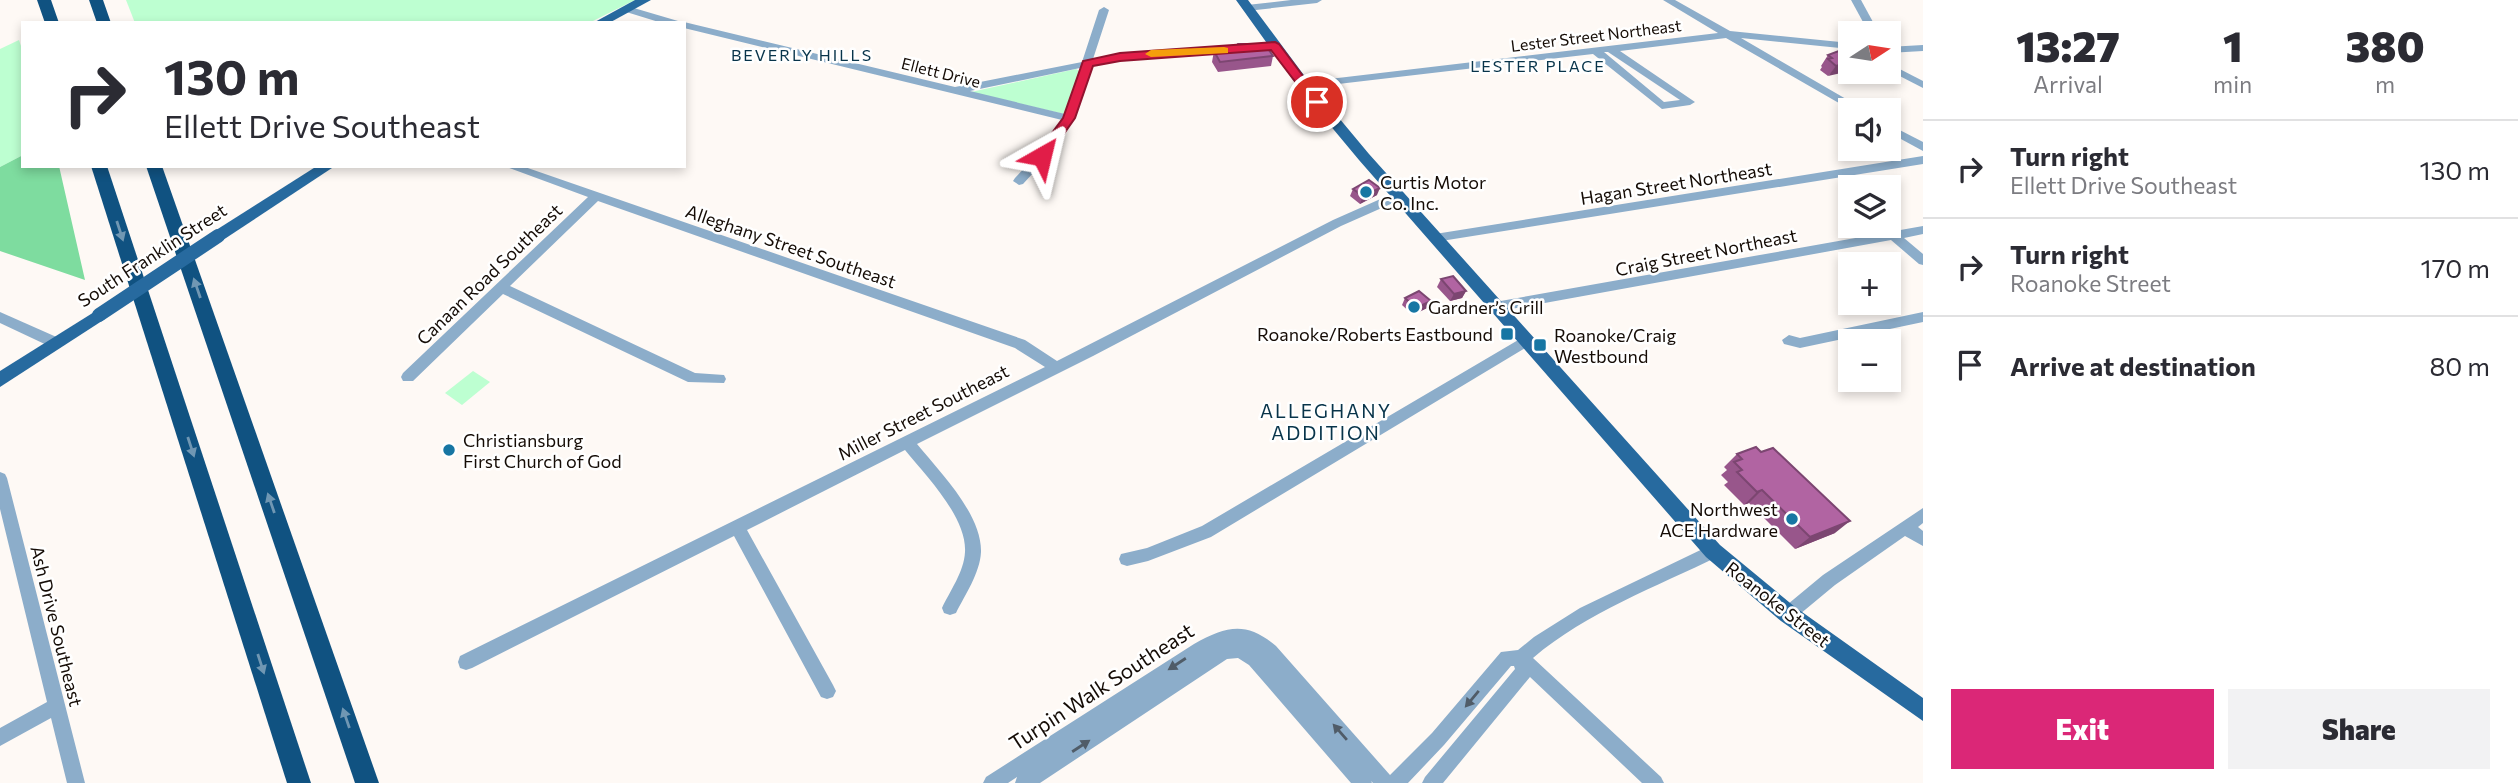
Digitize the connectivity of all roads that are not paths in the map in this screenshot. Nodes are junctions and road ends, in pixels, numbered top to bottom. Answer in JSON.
{"nodes":[{"id":1,"x":44,"y":0,"type":"edge"},
{"id":2,"x":96,"y":0,"type":"edge"},
{"id":3,"x":645,"y":0,"type":"edge"},
{"id":4,"x":1317,"y":0,"type":"edge"},
{"id":5,"x":1668,"y":0,"type":"edge"},
{"id":6,"x":1856,"y":0,"type":"edge"},
{"id":7,"x":1245,"y":4,"type":"edge"},
{"id":8,"x":627,"y":9,"type":"junction"},
{"id":9,"x":1104,"y":10,"type":"dead end"},
{"id":10,"x":51,"y":21,"type":"edge"},
{"id":11,"x":103,"y":21,"type":"edge"},
{"id":12,"x":603,"y":21,"type":"edge"},
{"id":13,"x":667,"y":21,"type":"edge"},
{"id":14,"x":1867,"y":21,"type":"edge"},
{"id":15,"x":686,"y":25,"type":"edge"},
{"id":16,"x":1728,"y":35,"type":"junction"},
{"id":17,"x":1838,"y":45,"type":"edge"},
{"id":18,"x":1923,"y":48,"type":"edge"},
{"id":19,"x":1245,"y":49,"type":"edge"},
{"id":20,"x":1611,"y":49,"type":"junction"},
{"id":21,"x":1901,"y":49,"type":"edge"},
{"id":22,"x":1596,"y":51,"type":"junction"},
{"id":23,"x":1088,"y":64,"type":"junction"},
{"id":24,"x":1901,"y":73,"type":"edge"},
{"id":25,"x":1304,"y":85,"type":"junction"},
{"id":26,"x":1923,"y":85,"type":"edge"},
{"id":27,"x":952,"y":91,"type":"junction"},
{"id":28,"x":1838,"y":98,"type":"edge"},
{"id":29,"x":1069,"y":118,"type":"junction"},
{"id":30,"x":1901,"y":134,"type":"edge"},
{"id":31,"x":1923,"y":147,"type":"edge"},
{"id":32,"x":1923,"y":160,"type":"edge"},
{"id":33,"x":100,"y":168,"type":"edge"},
{"id":34,"x":155,"y":168,"type":"edge"},
{"id":35,"x":325,"y":168,"type":"edge"},
{"id":36,"x":515,"y":168,"type":"edge"},
{"id":37,"x":1019,"y":180,"type":"dead end"},
{"id":38,"x":1398,"y":196,"type":"junction"},
{"id":39,"x":595,"y":197,"type":"junction"},
{"id":40,"x":1923,"y":230,"type":"edge"},
{"id":41,"x":1901,"y":234,"type":"edge"},
{"id":42,"x":1876,"y":238,"type":"edge"},
{"id":43,"x":1896,"y":238,"type":"edge"},
{"id":44,"x":1435,"y":239,"type":"junction"},
{"id":45,"x":1923,"y":261,"type":"edge"},
{"id":46,"x":500,"y":287,"type":"junction"},
{"id":47,"x":1495,"y":307,"type":"junction"},
{"id":48,"x":0,"y":317,"type":"edge"},
{"id":49,"x":1923,"y":317,"type":"edge"},
{"id":50,"x":1789,"y":340,"type":"dead end"},
{"id":51,"x":1525,"y":341,"type":"junction"},
{"id":52,"x":56,"y":343,"type":"junction"},
{"id":53,"x":1055,"y":367,"type":"junction"},
{"id":54,"x":408,"y":377,"type":"dead end"},
{"id":55,"x":719,"y":379,"type":"dead end"},
{"id":56,"x":0,"y":380,"type":"edge"},
{"id":57,"x":907,"y":442,"type":"junction"},
{"id":58,"x":0,"y":478,"type":"edge"},
{"id":59,"x":1923,"y":515,"type":"edge"},
{"id":60,"x":737,"y":527,"type":"junction"},
{"id":61,"x":1906,"y":528,"type":"junction"},
{"id":62,"x":1923,"y":539,"type":"edge"},
{"id":63,"x":1713,"y":551,"type":"junction"},
{"id":64,"x":1127,"y":559,"type":"dead end"},
{"id":65,"x":950,"y":608,"type":"dead end"},
{"id":66,"x":1788,"y":614,"type":"junction"},
{"id":67,"x":1238,"y":642,"type":"junction"},
{"id":68,"x":1521,"y":658,"type":"junction"},
{"id":69,"x":467,"y":662,"type":"dead end"},
{"id":70,"x":827,"y":691,"type":"dead end"},
{"id":71,"x":57,"y":706,"type":"junction"},
{"id":72,"x":1923,"y":710,"type":"edge"},
{"id":73,"x":0,"y":737,"type":"edge"},
{"id":74,"x":76,"y":783,"type":"edge"},
{"id":75,"x":299,"y":783,"type":"edge"},
{"id":76,"x":367,"y":783,"type":"edge"},
{"id":77,"x":992,"y":783,"type":"edge"},
{"id":78,"x":1024,"y":783,"type":"edge"},
{"id":79,"x":1363,"y":783,"type":"edge"},
{"id":80,"x":1385,"y":783,"type":"edge"},
{"id":81,"x":1395,"y":783,"type":"edge"},
{"id":82,"x":1432,"y":783,"type":"edge"},
{"id":83,"x":1655,"y":783,"type":"edge"}],
"edges":[{"from":1,"to":10,"type":"highway"},
{"from":2,"to":11,"type":"highway"},
{"from":3,"to":8,"type":"main road"},
{"from":4,"to":7,"type":"street"},
{"from":5,"to":16,"type":"street"},
{"from":6,"to":14,"type":"street"},
{"from":7,"to":25,"type":"main road","name":"Roanoke Street"},
{"from":8,"to":12,"type":"main road"},
{"from":8,"to":13,"type":"street"},
{"from":9,"to":23,"type":"street"},
{"from":15,"to":27,"type":"street","name":"Ellett Drive"},
{"from":16,"to":17,"type":"street","name":"Lester Street Northeast"},
{"from":16,"to":20,"type":"street","name":"Lester Street Northeast"},
{"from":16,"to":28,"type":"street"},
{"from":18,"to":21,"type":"street"},
{"from":19,"to":23,"type":"street"},
{"from":20,"to":22,"type":"street","name":"Lester Street Northeast"},
{"from":20,"to":22,"type":"street"},
{"from":22,"to":25,"type":"street","name":"Lester Street Northeast"},
{"from":23,"to":27,"type":"street"},
{"from":23,"to":29,"type":"street"},
{"from":24,"to":26,"type":"street"},
{"from":25,"to":38,"type":"main road","name":"Roanoke Street"},
{"from":27,"to":29,"type":"street","name":"Ellett Drive"},
{"from":29,"to":37,"type":"street"},
{"from":30,"to":31,"type":"street"},
{"from":32,"to":44,"type":"street","name":"Hagan Street Northeast"},
{"from":33,"to":75,"type":"highway","one_way":true},
{"from":76,"to":34,"type":"highway","one_way":true},
{"from":35,"to":52,"type":"main road","name":"South Franklin Street","bridge":true},
{"from":36,"to":39,"type":"street","name":"Alleghany Street Southeast"},
{"from":38,"to":44,"type":"main road","name":"Roanoke Street"},
{"from":38,"to":53,"type":"street","name":"Miller Street Southeast"},
{"from":39,"to":46,"type":"street","name":"Canaan Road Southeast"},
{"from":39,"to":53,"type":"street","name":"Alleghany Street Southeast"},
{"from":40,"to":41,"type":"street","name":"Craig Street Northeast"},
{"from":42,"to":47,"type":"street","name":"Craig Street Northeast"},
{"from":43,"to":45,"type":"street"},
{"from":44,"to":47,"type":"main road","name":"Roanoke Street"},
{"from":46,"to":54,"type":"street","name":"Canaan Road Southeast"},
{"from":46,"to":55,"type":"street"},
{"from":47,"to":51,"type":"main road","name":"Roanoke Street"},
{"from":48,"to":52,"type":"street"},
{"from":49,"to":50,"type":"street"},
{"from":51,"to":63,"type":"main road","name":"Roanoke Street"},
{"from":51,"to":64,"type":"street"},
{"from":52,"to":56,"type":"main road","name":"South Franklin Street"},
{"from":53,"to":57,"type":"street","name":"Miller Street Southeast"},
{"from":57,"to":60,"type":"street","name":"Miller Street Southeast"},
{"from":57,"to":65,"type":"street"},
{"from":58,"to":71,"type":"street","name":"Ash Drive Southeast"},
{"from":59,"to":61,"type":"street"},
{"from":60,"to":69,"type":"street","name":"Miller Street Southeast"},
{"from":60,"to":70,"type":"street"},
{"from":61,"to":62,"type":"street"},
{"from":61,"to":66,"type":"street"},
{"from":63,"to":66,"type":"main road","name":"Roanoke Street"},
{"from":63,"to":68,"type":"street"},
{"from":66,"to":72,"type":"main road","name":"Roanoke Street"},
{"from":67,"to":77,"type":"street","name":"Turpin Walk Southeast","one_way":true},
{"from":78,"to":67,"type":"street","name":"Turpin Walk Southeast","one_way":true},
{"from":67,"to":79,"type":"street"},
{"from":80,"to":67,"type":"street","one_way":true},
{"from":68,"to":81,"type":"street","one_way":true},
{"from":68,"to":82,"type":"street"},
{"from":68,"to":83,"type":"street"},
{"from":71,"to":73,"type":"street"},
{"from":71,"to":74,"type":"street","name":"Ash Drive Southeast"}]}
